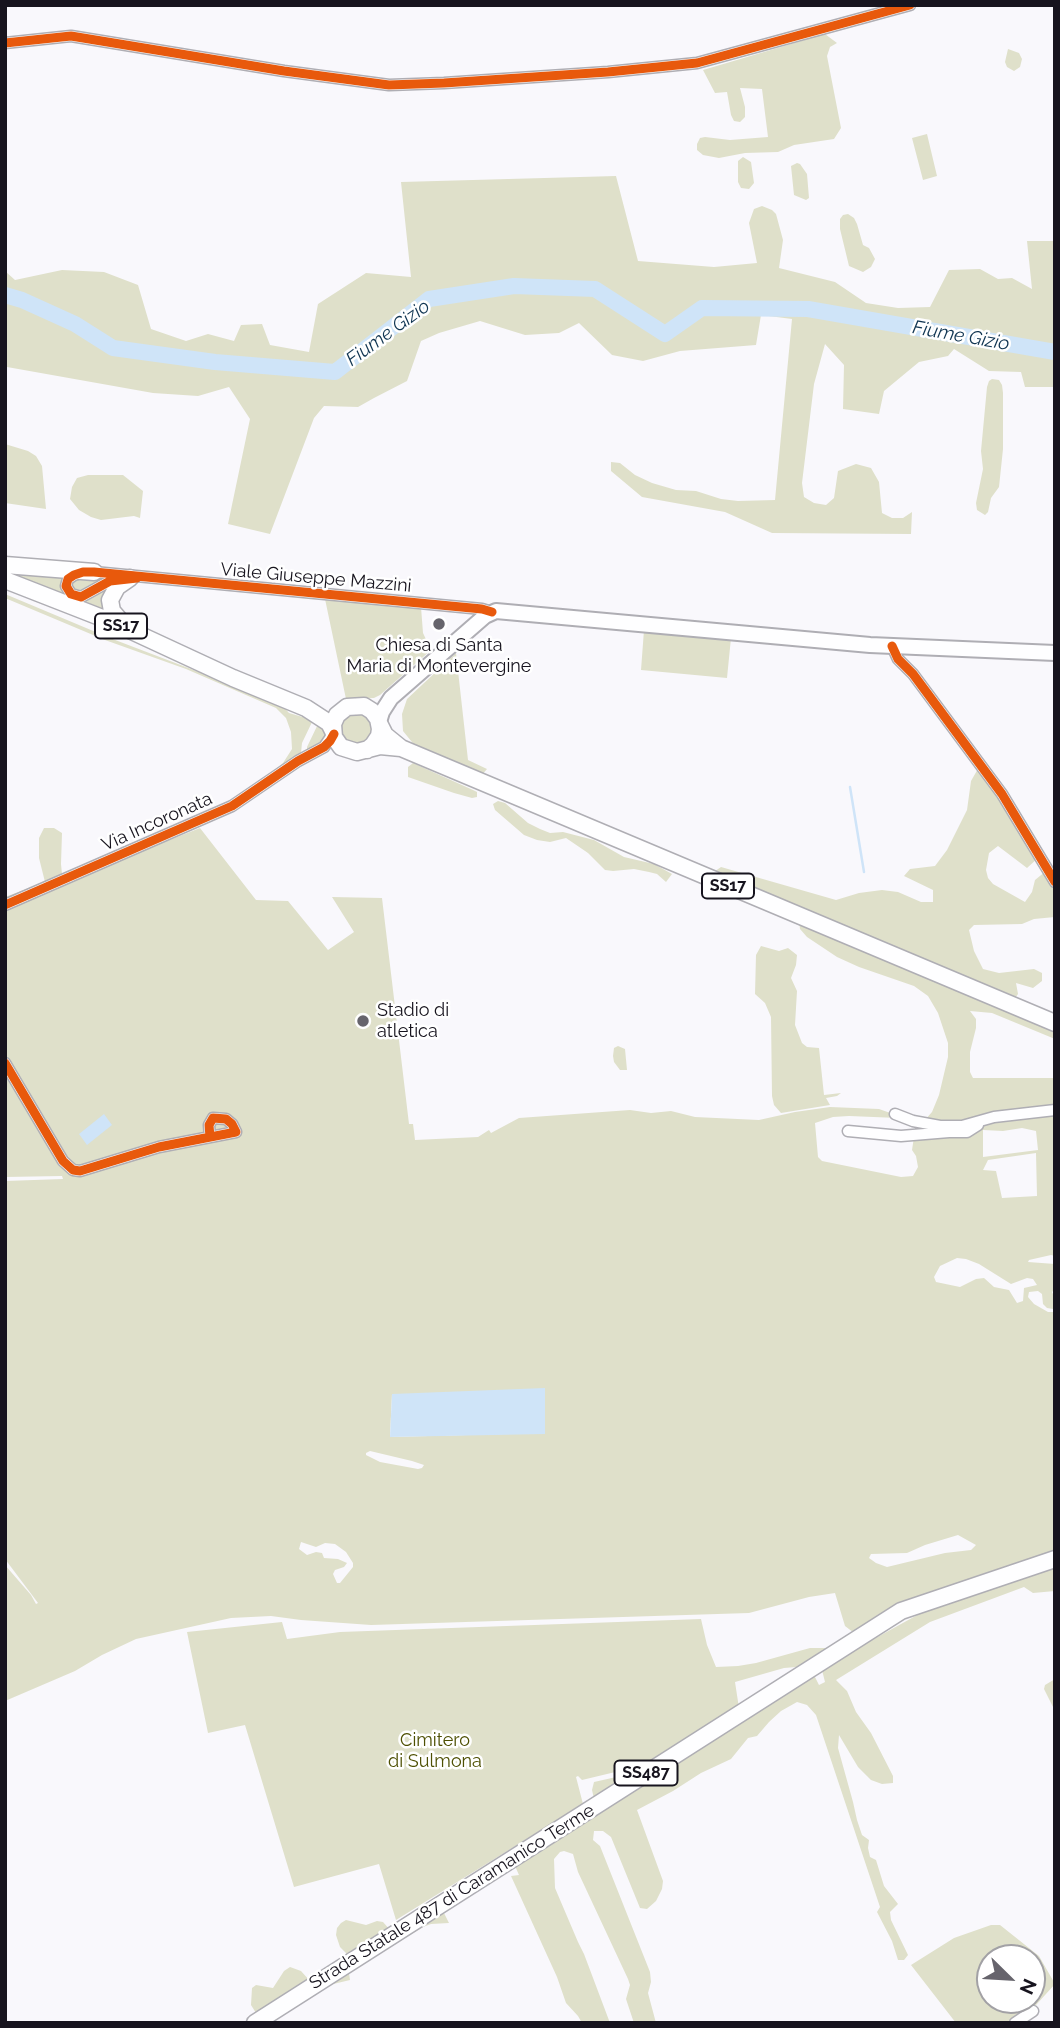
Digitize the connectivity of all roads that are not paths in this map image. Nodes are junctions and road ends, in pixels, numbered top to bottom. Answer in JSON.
{"nodes":[{"id":1,"x":910,"y":5,"type":"edge"},
{"id":2,"x":5,"y":43,"type":"edge"},
{"id":3,"x":5,"y":565,"type":"edge"},
{"id":4,"x":94,"y":572,"type":"junction"},
{"id":5,"x":134,"y":578,"type":"junction"},
{"id":6,"x":5,"y":580,"type":"edge"},
{"id":7,"x":5,"y":590,"type":"edge"},
{"id":8,"x":463,"y":607,"type":"junction"},
{"id":9,"x":492,"y":612,"type":"junction"},
{"id":10,"x":475,"y":625,"type":"junction"},
{"id":11,"x":128,"y":629,"type":"junction"},
{"id":12,"x":892,"y":646,"type":"junction"},
{"id":13,"x":1055,"y":653,"type":"edge"},
{"id":14,"x":233,"y":678,"type":"junction"},
{"id":15,"x":391,"y":698,"type":"junction"},
{"id":16,"x":360,"y":706,"type":"junction"},
{"id":17,"x":342,"y":710,"type":"junction"},
{"id":18,"x":313,"y":712,"type":"junction"},
{"id":19,"x":379,"y":723,"type":"junction"},
{"id":20,"x":333,"y":732,"type":"junction"},
{"id":21,"x":344,"y":748,"type":"junction"},
{"id":22,"x":401,"y":748,"type":"junction"},
{"id":23,"x":367,"y":750,"type":"junction"},
{"id":24,"x":314,"y":753,"type":"junction"},
{"id":25,"x":1055,"y":882,"type":"edge"},
{"id":26,"x":5,"y":905,"type":"edge"},
{"id":27,"x":1055,"y":1023,"type":"edge"},
{"id":28,"x":5,"y":1063,"type":"edge"},
{"id":29,"x":1055,"y":1110,"type":"edge"},
{"id":30,"x":895,"y":1114,"type":"dead end"},
{"id":31,"x":980,"y":1121,"type":"junction"},
{"id":32,"x":848,"y":1131,"type":"dead end"},
{"id":33,"x":210,"y":1137,"type":"dead end"},
{"id":34,"x":1055,"y":1559,"type":"edge"},
{"id":35,"x":255,"y":2023,"type":"edge"}],
"edges":[{"from":1,"to":2,"type":"street"},
{"from":3,"to":4,"type":"main road"},
{"from":4,"to":5,"type":"street","name":"Viale Giuseppe Mazzini"},
{"from":4,"to":5,"type":"street","name":"Viale Giuseppe Mazzini"},
{"from":5,"to":8,"type":"street","name":"Viale Giuseppe Mazzini"},
{"from":5,"to":11,"type":"main road"},
{"from":6,"to":11,"type":"main road","number":"SS17"},
{"from":7,"to":14,"type":"main road","number":"SS17"},
{"from":8,"to":9,"type":"street","name":"Viale Giuseppe Mazzini"},
{"from":8,"to":10,"type":"street"},
{"from":9,"to":10,"type":"main road"},
{"from":9,"to":12,"type":"main road","name":"Viale Giuseppe Mazzini"},
{"from":10,"to":15,"type":"main road"},
{"from":11,"to":14,"type":"main road","number":"SS17"},
{"from":12,"to":13,"type":"main road","name":"Viale Giuseppe Mazzini"},
{"from":12,"to":25,"type":"street"},
{"from":14,"to":18,"type":"main road","number":"SS17"},
{"from":15,"to":16,"type":"main road"},
{"from":15,"to":19,"type":"main road"},
{"from":16,"to":17,"type":"main road"},
{"from":16,"to":19,"type":"main road"},
{"from":17,"to":18,"type":"main road","number":"SS17"},
{"from":17,"to":20,"type":"main road"},
{"from":18,"to":20,"type":"main road","number":"SS17"},
{"from":19,"to":22,"type":"main road","number":"SS17"},
{"from":19,"to":23,"type":"main road"},
{"from":20,"to":21,"type":"main road"},
{"from":20,"to":24,"type":"street","name":"Via Incoronata"},
{"from":21,"to":23,"type":"main road"},
{"from":21,"to":24,"type":"street","name":"Via Incoronata"},
{"from":22,"to":23,"type":"main road","number":"SS17"},
{"from":22,"to":27,"type":"main road","number":"SS17"},
{"from":24,"to":26,"type":"street","name":"Via Incoronata"},
{"from":28,"to":33,"type":"street"},
{"from":29,"to":31,"type":"street"},
{"from":30,"to":31,"type":"street"},
{"from":31,"to":32,"type":"street"},
{"from":34,"to":35,"type":"main road","name":"Strada Statale 487 di Caramanico Terme","number":"SS487"}]}
